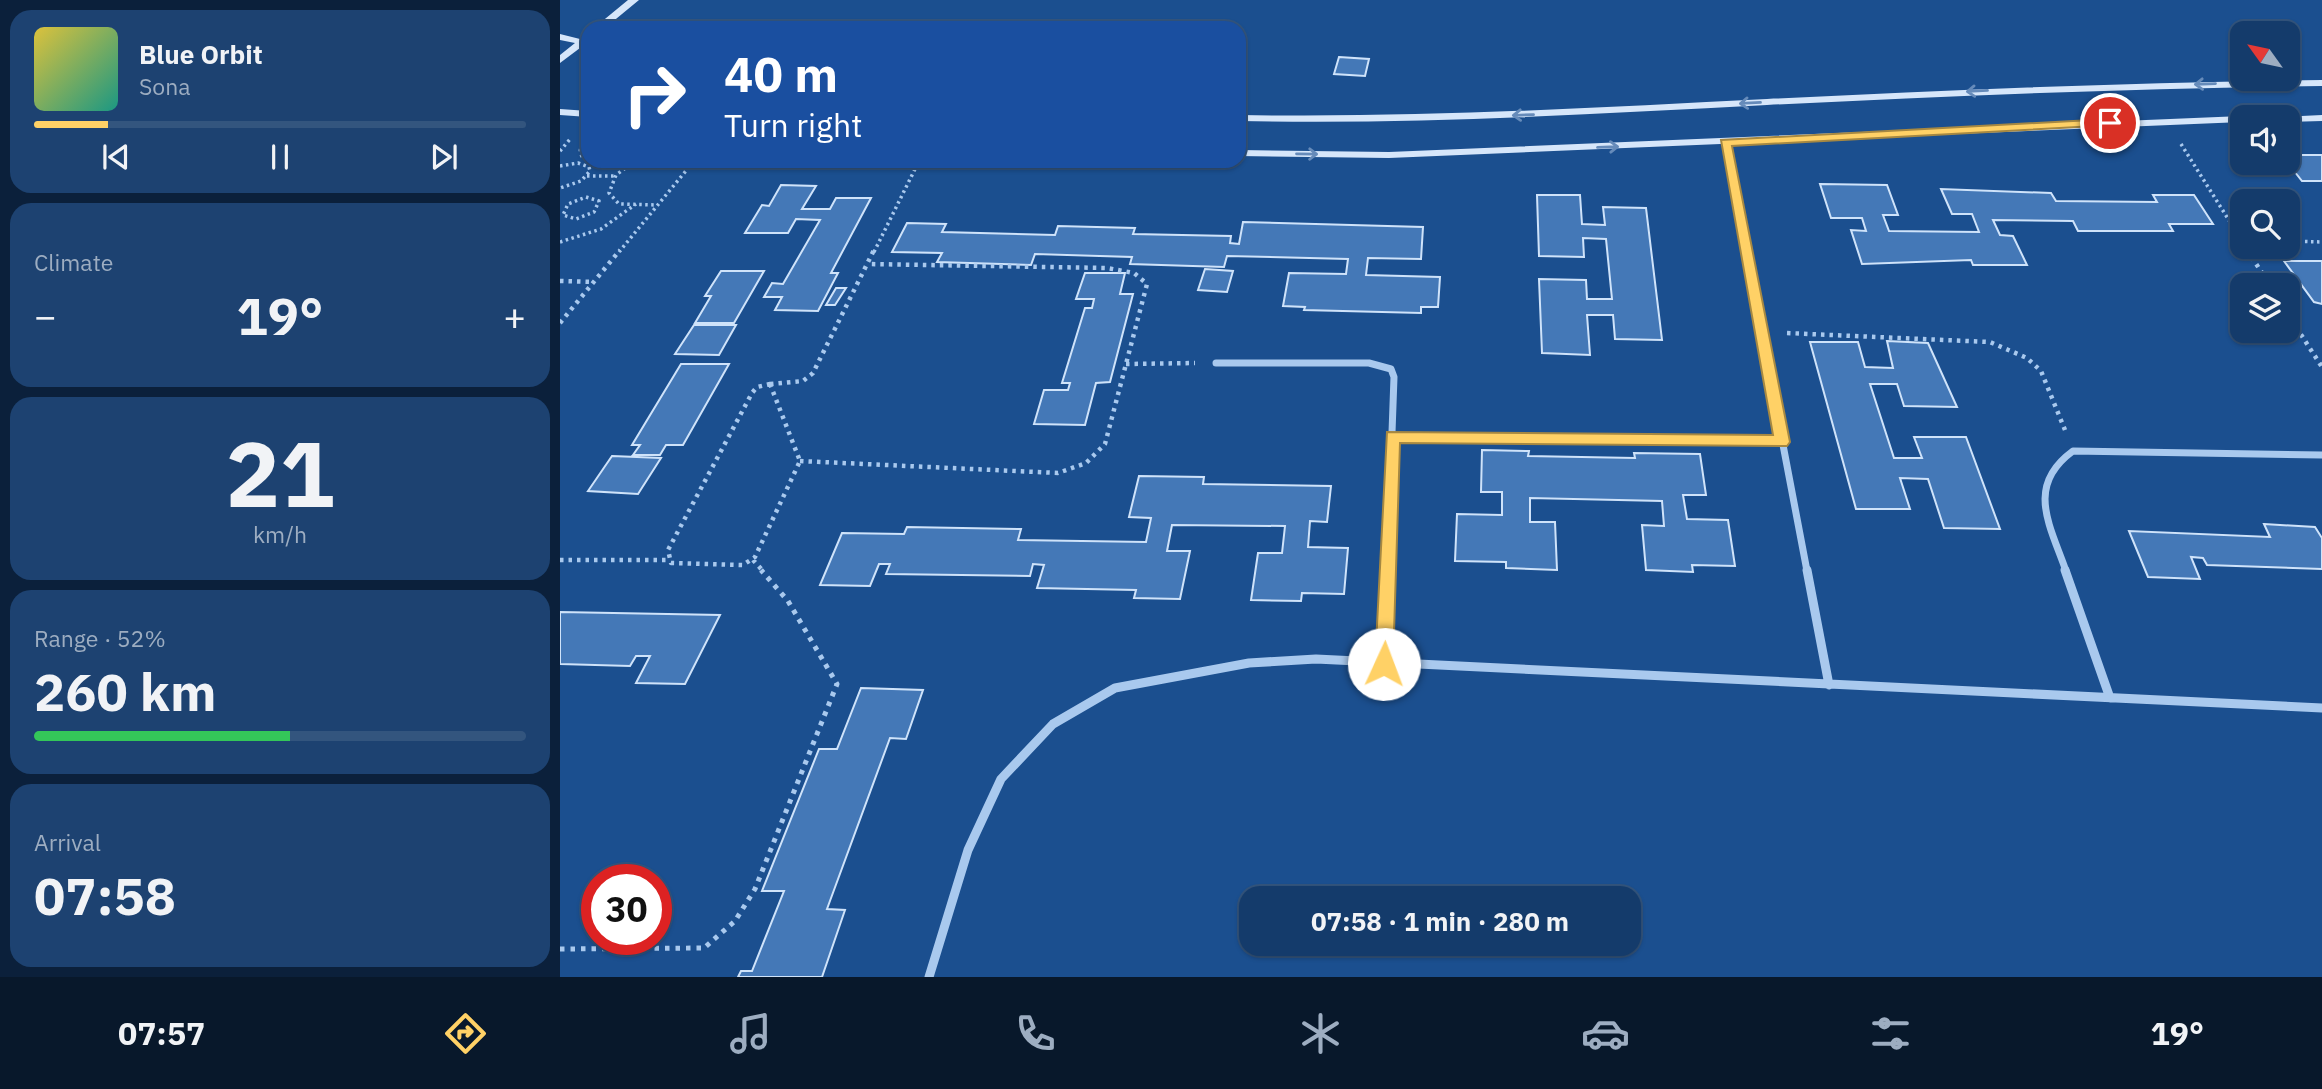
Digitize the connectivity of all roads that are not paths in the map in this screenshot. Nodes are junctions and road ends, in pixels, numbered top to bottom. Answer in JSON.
{"nodes":[{"id":1,"x":634,"y":0,"type":"edge"},
{"id":2,"x":608,"y":21,"type":"edge"},
{"id":3,"x":560,"y":37,"type":"edge"},
{"id":4,"x":581,"y":40,"type":"edge"},
{"id":5,"x":581,"y":45,"type":"edge"},
{"id":6,"x":560,"y":60,"type":"edge"},
{"id":7,"x":2322,"y":83,"type":"edge"},
{"id":8,"x":560,"y":113,"type":"edge"},
{"id":9,"x":581,"y":114,"type":"edge"},
{"id":10,"x":1246,"y":118,"type":"edge"},
{"id":11,"x":2322,"y":118,"type":"edge"},
{"id":12,"x":2230,"y":119,"type":"edge"},
{"id":13,"x":2300,"y":119,"type":"edge"},
{"id":14,"x":1725,"y":143,"type":"junction"},
{"id":15,"x":1246,"y":153,"type":"edge"},
{"id":16,"x":1216,"y":363,"type":"road end"},
{"id":17,"x":1392,"y":437,"type":"junction"},
{"id":18,"x":1782,"y":442,"type":"junction"},
{"id":19,"x":2322,"y":455,"type":"edge"},
{"id":20,"x":1384,"y":664,"type":"junction"},
{"id":21,"x":1829,"y":685,"type":"junction"},
{"id":22,"x":2110,"y":698,"type":"junction"},
{"id":23,"x":2322,"y":708,"type":"edge"},
{"id":24,"x":929,"y":977,"type":"edge"}],
"edges":[{"from":1,"to":2,"type":"street"},
{"from":3,"to":4,"type":"street"},
{"from":5,"to":6,"type":"street"},
{"from":7,"to":10,"type":"street","one_way":true},
{"from":8,"to":9,"type":"street"},
{"from":11,"to":13,"type":"street"},
{"from":12,"to":14,"type":"street"},
{"from":15,"to":14,"type":"street","one_way":true},
{"from":14,"to":18,"type":"street"},
{"from":16,"to":17,"type":"street"},
{"from":17,"to":18,"type":"street"},
{"from":17,"to":20,"type":"street"},
{"from":18,"to":21,"type":"street"},
{"from":19,"to":22,"type":"street"},
{"from":20,"to":21,"type":"street"},
{"from":20,"to":24,"type":"street"},
{"from":21,"to":22,"type":"street"},
{"from":22,"to":23,"type":"street"}]}
